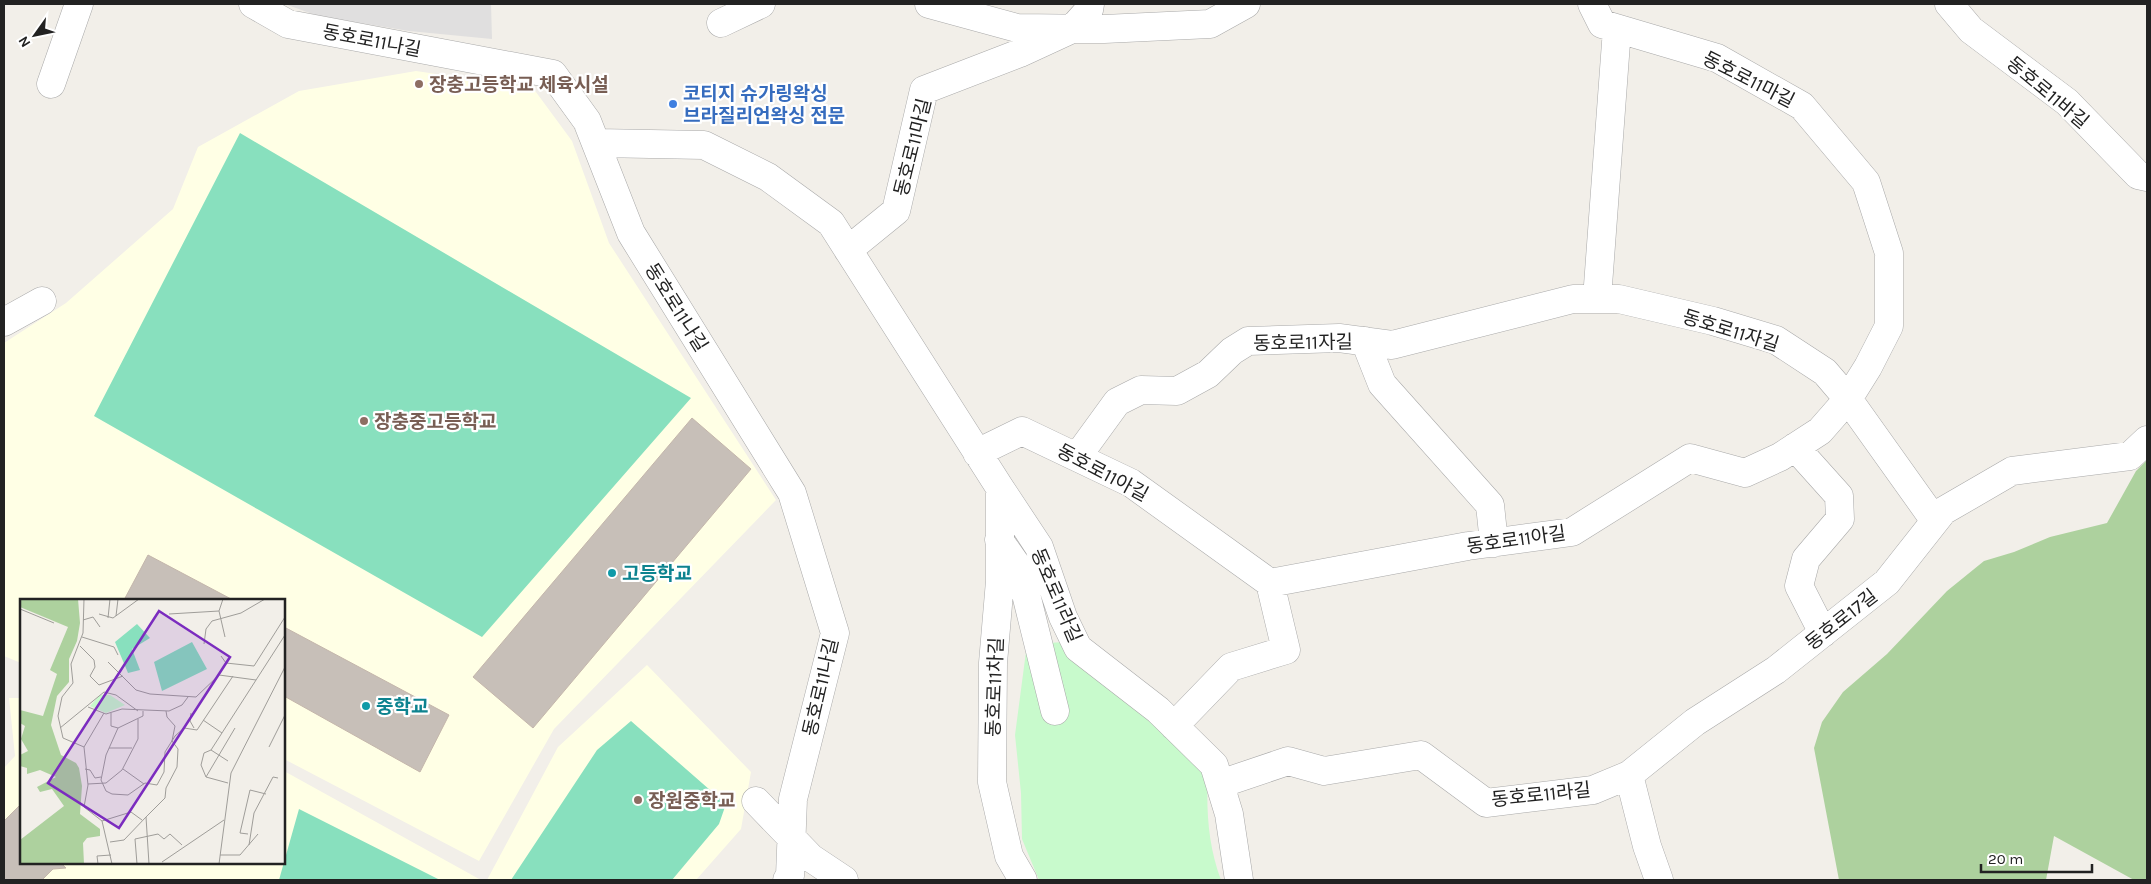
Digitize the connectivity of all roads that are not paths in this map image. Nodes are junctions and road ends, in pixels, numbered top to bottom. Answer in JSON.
{"nodes":[{"id":1,"x":79,"y":4,"type":"edge"},
{"id":2,"x":253,"y":4,"type":"edge"},
{"id":3,"x":761,"y":4,"type":"edge"},
{"id":4,"x":929,"y":4,"type":"edge"},
{"id":5,"x":1090,"y":4,"type":"edge"},
{"id":6,"x":1246,"y":4,"type":"edge"},
{"id":7,"x":1592,"y":4,"type":"edge"},
{"id":8,"x":1949,"y":4,"type":"edge"},
{"id":9,"x":721,"y":23,"type":"dead end"},
{"id":10,"x":1617,"y":28,"type":"junction"},
{"id":11,"x":1072,"y":29,"type":"junction"},
{"id":12,"x":51,"y":84,"type":"dead end"},
{"id":13,"x":597,"y":143,"type":"junction"},
{"id":14,"x":2147,"y":177,"type":"edge"},
{"id":15,"x":848,"y":250,"type":"junction"},
{"id":16,"x":1597,"y":299,"type":"junction"},
{"id":17,"x":42,"y":301,"type":"dead end"},
{"id":18,"x":4,"y":322,"type":"edge"},
{"id":19,"x":1365,"y":341,"type":"junction"},
{"id":20,"x":1848,"y":399,"type":"junction"},
{"id":21,"x":2147,"y":440,"type":"edge"},
{"id":22,"x":1795,"y":447,"type":"junction"},
{"id":23,"x":978,"y":453,"type":"junction"},
{"id":24,"x":1078,"y":457,"type":"junction"},
{"id":25,"x":1000,"y":488,"type":"junction"},
{"id":26,"x":1935,"y":521,"type":"junction"},
{"id":27,"x":1000,"y":540,"type":"junction"},
{"id":28,"x":1494,"y":542,"type":"junction"},
{"id":29,"x":1270,"y":583,"type":"junction"},
{"id":30,"x":1823,"y":633,"type":"junction"},
{"id":31,"x":1055,"y":711,"type":"dead end"},
{"id":32,"x":1174,"y":726,"type":"junction"},
{"id":33,"x":1630,"y":775,"type":"junction"},
{"id":34,"x":1220,"y":784,"type":"junction"},
{"id":35,"x":756,"y":801,"type":"dead end"},
{"id":36,"x":791,"y":839,"type":"junction"},
{"id":37,"x":787,"y":880,"type":"edge"},
{"id":38,"x":844,"y":880,"type":"edge"},
{"id":39,"x":1023,"y":880,"type":"edge"},
{"id":40,"x":1240,"y":880,"type":"edge"},
{"id":41,"x":1658,"y":880,"type":"edge"}],
"edges":[{"from":1,"to":12,"type":"street"},
{"from":2,"to":13,"type":"street","name":"동호로11나길"},
{"from":3,"to":9,"type":"street"},
{"from":4,"to":11,"type":"street","name":"동호로11마길"},
{"from":5,"to":11,"type":"street"},
{"from":6,"to":11,"type":"street","name":"동호로11마길"},
{"from":7,"to":10,"type":"street","name":"동호로11마길"},
{"from":8,"to":14,"type":"street","name":"동호로11바길"},
{"from":10,"to":16,"type":"street"},
{"from":10,"to":20,"type":"street","name":"동호로11마길"},
{"from":11,"to":15,"type":"street","name":"동호로11마길"},
{"from":13,"to":15,"type":"street","name":"동호로11라길"},
{"from":13,"to":36,"type":"street","name":"동호로11나길"},
{"from":15,"to":23,"type":"street","name":"동호로11라길"},
{"from":16,"to":19,"type":"street","name":"동호로11자길"},
{"from":16,"to":20,"type":"street","name":"동호로11자길"},
{"from":17,"to":18,"type":"street"},
{"from":19,"to":24,"type":"street","name":"동호로11자길"},
{"from":19,"to":28,"type":"street","name":"동호로11자길"},
{"from":20,"to":22,"type":"street","name":"동호로11아길"},
{"from":20,"to":26,"type":"street","name":"동호로11자길"},
{"from":21,"to":26,"type":"street","name":"동호로17길"},
{"from":22,"to":28,"type":"street","name":"동호로11아길"},
{"from":22,"to":30,"type":"street"},
{"from":23,"to":24,"type":"street","name":"동호로11아길"},
{"from":23,"to":25,"type":"street","name":"동호로11라길"},
{"from":24,"to":29,"type":"street","name":"동호로11아길"},
{"from":25,"to":27,"type":"street","name":"동호로11차길"},
{"from":25,"to":32,"type":"street","name":"동호로11라길"},
{"from":26,"to":30,"type":"street","name":"동호로17길"},
{"from":27,"to":31,"type":"street"},
{"from":27,"to":39,"type":"street","name":"동호로11차길"},
{"from":28,"to":29,"type":"street","name":"동호로11아길"},
{"from":29,"to":32,"type":"street"},
{"from":30,"to":33,"type":"street","name":"동호로17길"},
{"from":32,"to":34,"type":"street","name":"동호로11라길"},
{"from":33,"to":34,"type":"street","name":"동호로11라길"},
{"from":33,"to":41,"type":"street"},
{"from":34,"to":40,"type":"street"},
{"from":35,"to":36,"type":"street"},
{"from":36,"to":37,"type":"street","name":"동호로11나길"},
{"from":36,"to":38,"type":"street"}]}
